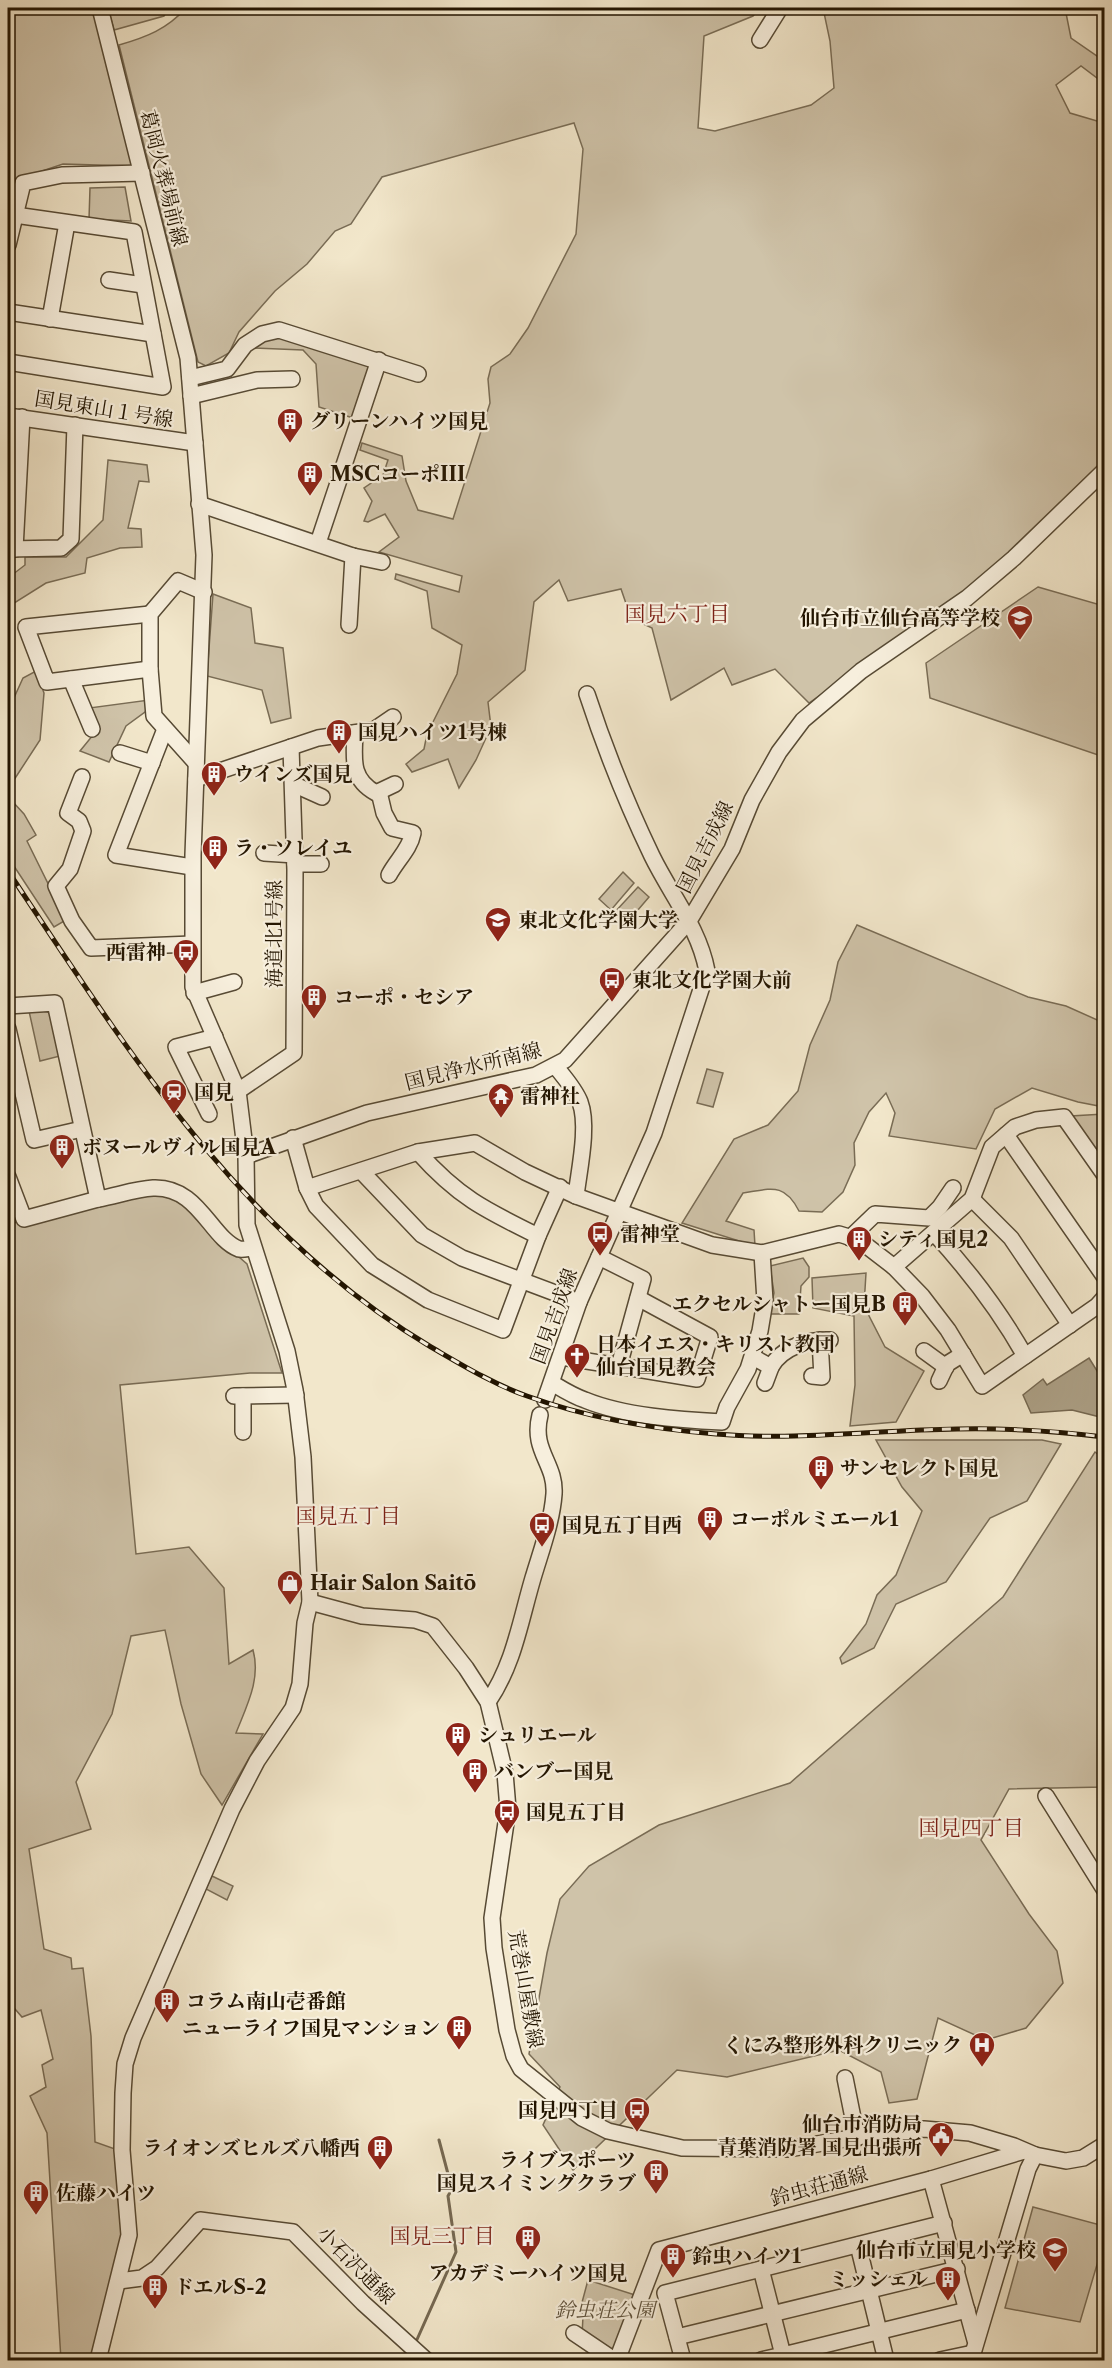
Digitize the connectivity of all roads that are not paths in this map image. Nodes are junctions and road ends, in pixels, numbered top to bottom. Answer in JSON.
{"nodes":[{"id":1,"x":99,"y":8,"type":"edge"},
{"id":2,"x":780,"y":8,"type":"edge"},
{"id":3,"x":760,"y":40,"type":"dead end"},
{"id":4,"x":142,"y":173,"type":"junction"},
{"id":5,"x":15,"y":215,"type":"junction"},
{"id":6,"x":67,"y":222,"type":"junction"},
{"id":7,"x":8,"y":244,"type":"edge"},
{"id":8,"x":109,"y":280,"type":"dead end"},
{"id":9,"x":143,"y":285,"type":"junction"},
{"id":10,"x":8,"y":312,"type":"edge"},
{"id":11,"x":50,"y":319,"type":"junction"},
{"id":12,"x":153,"y":334,"type":"junction"},
{"id":13,"x":379,"y":360,"type":"junction"},
{"id":14,"x":8,"y":362,"type":"edge"},
{"id":15,"x":418,"y":374,"type":"dead end"},
{"id":16,"x":190,"y":378,"type":"junction"},
{"id":17,"x":292,"y":379,"type":"dead end"},
{"id":18,"x":191,"y":396,"type":"junction"},
{"id":19,"x":15,"y":416,"type":"edge"},
{"id":20,"x":75,"y":425,"type":"junction"},
{"id":21,"x":195,"y":443,"type":"junction"},
{"id":22,"x":1104,"y":471,"type":"edge"},
{"id":23,"x":199,"y":504,"type":"junction"},
{"id":24,"x":318,"y":543,"type":"junction"},
{"id":25,"x":11,"y":549,"type":"edge"},
{"id":26,"x":352,"y":556,"type":"junction"},
{"id":27,"x":382,"y":562,"type":"dead end"},
{"id":28,"x":204,"y":592,"type":"junction"},
{"id":29,"x":150,"y":614,"type":"junction"},
{"id":30,"x":349,"y":625,"type":"dead end"},
{"id":31,"x":150,"y":669,"type":"junction"},
{"id":32,"x":71,"y":679,"type":"junction"},
{"id":33,"x":586,"y":694,"type":"dead end"},
{"id":34,"x":393,"y":717,"type":"dead end"},
{"id":35,"x":92,"y":729,"type":"dead end"},
{"id":36,"x":165,"y":729,"type":"junction"},
{"id":37,"x":355,"y":733,"type":"junction"},
{"id":38,"x":291,"y":747,"type":"junction"},
{"id":39,"x":120,"y":753,"type":"dead end"},
{"id":40,"x":152,"y":763,"type":"junction"},
{"id":41,"x":196,"y":763,"type":"junction"},
{"id":42,"x":82,"y":777,"type":"dead end"},
{"id":43,"x":196,"y":780,"type":"junction"},
{"id":44,"x":294,"y":784,"type":"junction"},
{"id":45,"x":395,"y":784,"type":"dead end"},
{"id":46,"x":379,"y":792,"type":"junction"},
{"id":47,"x":322,"y":797,"type":"dead end"},
{"id":48,"x":264,"y":853,"type":"dead end"},
{"id":49,"x":295,"y":859,"type":"junction"},
{"id":50,"x":321,"y":864,"type":"dead end"},
{"id":51,"x":192,"y":867,"type":"junction"},
{"id":52,"x":389,"y":875,"type":"dead end"},
{"id":53,"x":689,"y":921,"type":"junction"},
{"id":54,"x":192,"y":944,"type":"junction"},
{"id":55,"x":234,"y":982,"type":"dead end"},
{"id":56,"x":194,"y":993,"type":"junction"},
{"id":57,"x":8,"y":1006,"type":"edge"},
{"id":58,"x":8,"y":1029,"type":"edge"},
{"id":59,"x":215,"y":1037,"type":"junction"},
{"id":60,"x":556,"y":1066,"type":"junction"},
{"id":61,"x":238,"y":1091,"type":"junction"},
{"id":62,"x":209,"y":1114,"type":"dead end"},
{"id":63,"x":82,"y":1129,"type":"junction"},
{"id":64,"x":1006,"y":1135,"type":"junction"},
{"id":65,"x":293,"y":1138,"type":"junction"},
{"id":66,"x":418,"y":1152,"type":"junction"},
{"id":67,"x":246,"y":1156,"type":"junction"},
{"id":68,"x":361,"y":1171,"type":"junction"},
{"id":69,"x":1104,"y":1174,"type":"edge"},
{"id":70,"x":8,"y":1178,"type":"edge"},
{"id":71,"x":560,"y":1187,"type":"junction"},
{"id":72,"x":307,"y":1188,"type":"junction"},
{"id":73,"x":953,"y":1188,"type":"dead end"},
{"id":74,"x":11,"y":1193,"type":"edge"},
{"id":75,"x":576,"y":1196,"type":"junction"},
{"id":76,"x":98,"y":1199,"type":"junction"},
{"id":77,"x":972,"y":1199,"type":"junction"},
{"id":78,"x":619,"y":1210,"type":"junction"},
{"id":79,"x":934,"y":1233,"type":"junction"},
{"id":80,"x":538,"y":1236,"type":"junction"},
{"id":81,"x":850,"y":1238,"type":"junction"},
{"id":82,"x":253,"y":1248,"type":"junction"},
{"id":83,"x":762,"y":1252,"type":"junction"},
{"id":84,"x":598,"y":1257,"type":"junction"},
{"id":85,"x":894,"y":1267,"type":"junction"},
{"id":86,"x":1104,"y":1276,"type":"edge"},
{"id":87,"x":521,"y":1280,"type":"junction"},
{"id":88,"x":638,"y":1298,"type":"junction"},
{"id":89,"x":1104,"y":1298,"type":"edge"},
{"id":90,"x":579,"y":1302,"type":"junction"},
{"id":91,"x":1070,"y":1325,"type":"junction"},
{"id":92,"x":924,"y":1351,"type":"dead end"},
{"id":93,"x":963,"y":1354,"type":"junction"},
{"id":94,"x":1025,"y":1356,"type":"junction"},
{"id":95,"x":561,"y":1357,"type":"junction"},
{"id":96,"x":753,"y":1357,"type":"junction"},
{"id":97,"x":620,"y":1366,"type":"junction"},
{"id":98,"x":771,"y":1366,"type":"junction"},
{"id":99,"x":822,"y":1377,"type":"dead end"},
{"id":100,"x":552,"y":1383,"type":"junction"},
{"id":101,"x":765,"y":1383,"type":"dead end"},
{"id":102,"x":296,"y":1395,"type":"junction"},
{"id":103,"x":243,"y":1432,"type":"dead end"},
{"id":104,"x":310,"y":1602,"type":"junction"},
{"id":105,"x":488,"y":1702,"type":"junction"},
{"id":106,"x":1046,"y":1796,"type":"dead end"},
{"id":107,"x":1104,"y":1889,"type":"edge"},
{"id":108,"x":845,"y":2078,"type":"dead end"},
{"id":109,"x":857,"y":2138,"type":"junction"},
{"id":110,"x":1104,"y":2145,"type":"edge"},
{"id":111,"x":1029,"y":2153,"type":"junction"},
{"id":112,"x":932,"y":2179,"type":"junction"},
{"id":113,"x":944,"y":2223,"type":"junction"},
{"id":114,"x":858,"y":2245,"type":"junction"},
{"id":115,"x":761,"y":2269,"type":"junction"},
{"id":116,"x":957,"y":2269,"type":"junction"},
{"id":117,"x":119,"y":2281,"type":"junction"},
{"id":118,"x":869,"y":2290,"type":"junction"},
{"id":119,"x":967,"y":2310,"type":"junction"},
{"id":120,"x":773,"y":2313,"type":"junction"},
{"id":121,"x":879,"y":2332,"type":"junction"},
{"id":122,"x":574,"y":2333,"type":"dead end"},
{"id":123,"x":677,"y":2337,"type":"junction"},
{"id":124,"x":973,"y":2351,"type":"edge"},
{"id":125,"x":422,"y":2358,"type":"edge"},
{"id":126,"x":784,"y":2358,"type":"edge"},
{"id":127,"x":98,"y":2361,"type":"edge"},
{"id":128,"x":615,"y":2361,"type":"edge"},
{"id":129,"x":683,"y":2361,"type":"edge"},
{"id":130,"x":761,"y":2361,"type":"edge"},
{"id":131,"x":886,"y":2361,"type":"edge"},
{"id":132,"x":940,"y":2361,"type":"edge"}],
"edges":[{"from":1,"to":4,"type":"street","name":"葛岡火葬場前線"},
{"from":2,"to":3,"type":"street"},
{"from":4,"to":5,"type":"street"},
{"from":4,"to":16,"type":"street","name":"葛岡火葬場前線"},
{"from":5,"to":6,"type":"street"},
{"from":5,"to":7,"type":"street"},
{"from":6,"to":9,"type":"street"},
{"from":6,"to":11,"type":"street"},
{"from":8,"to":9,"type":"street"},
{"from":9,"to":12,"type":"street"},
{"from":10,"to":11,"type":"street"},
{"from":11,"to":12,"type":"street"},
{"from":12,"to":14,"type":"street"},
{"from":13,"to":15,"type":"street"},
{"from":13,"to":16,"type":"street"},
{"from":13,"to":24,"type":"street"},
{"from":16,"to":18,"type":"street","name":"葛岡火葬場前線"},
{"from":17,"to":18,"type":"street"},
{"from":18,"to":21,"type":"street","name":"葛岡火葬場前線"},
{"from":19,"to":20,"type":"street","name":"国見東山１号線"},
{"from":19,"to":25,"type":"street"},
{"from":20,"to":21,"type":"street","name":"国見東山１号線"},
{"from":20,"to":25,"type":"street"},
{"from":21,"to":23,"type":"street","name":"葛岡火葬場前線"},
{"from":22,"to":53,"type":"street","name":"国見吉成線"},
{"from":23,"to":24,"type":"street"},
{"from":23,"to":28,"type":"street","name":"葛岡火葬場前線"},
{"from":24,"to":26,"type":"street"},
{"from":26,"to":27,"type":"street"},
{"from":26,"to":30,"type":"street"},
{"from":28,"to":29,"type":"street"},
{"from":28,"to":41,"type":"street","name":"葛岡火葬場前線"},
{"from":29,"to":31,"type":"street"},
{"from":29,"to":32,"type":"street"},
{"from":31,"to":32,"type":"street"},
{"from":31,"to":36,"type":"street"},
{"from":32,"to":35,"type":"street"},
{"from":33,"to":53,"type":"street"},
{"from":34,"to":37,"type":"street"},
{"from":36,"to":40,"type":"street"},
{"from":36,"to":41,"type":"street"},
{"from":37,"to":38,"type":"street"},
{"from":37,"to":46,"type":"street"},
{"from":38,"to":43,"type":"street"},
{"from":38,"to":44,"type":"street","name":"海道北1号線"},
{"from":39,"to":40,"type":"street"},
{"from":40,"to":51,"type":"street"},
{"from":41,"to":43,"type":"street","name":"葛岡火葬場前線"},
{"from":42,"to":54,"type":"street"},
{"from":43,"to":51,"type":"street","name":"葛岡火葬場前線"},
{"from":44,"to":47,"type":"street"},
{"from":44,"to":49,"type":"street","name":"海道北1号線"},
{"from":45,"to":46,"type":"street"},
{"from":46,"to":52,"type":"street"},
{"from":48,"to":49,"type":"street"},
{"from":49,"to":50,"type":"street"},
{"from":49,"to":61,"type":"street","name":"海道北1号線"},
{"from":51,"to":54,"type":"street","name":"葛岡火葬場前線"},
{"from":53,"to":60,"type":"street","name":"国見浄水所南線"},
{"from":53,"to":78,"type":"street","name":"国見吉成線"},
{"from":54,"to":56,"type":"street","name":"葛岡火葬場前線"},
{"from":55,"to":56,"type":"street"},
{"from":56,"to":59,"type":"street"},
{"from":57,"to":63,"type":"street"},
{"from":58,"to":63,"type":"street"},
{"from":59,"to":61,"type":"street"},
{"from":59,"to":62,"type":"street"},
{"from":60,"to":65,"type":"street","name":"国見浄水所南線"},
{"from":60,"to":75,"type":"street"},
{"from":61,"to":67,"type":"street"},
{"from":63,"to":76,"type":"street"},
{"from":64,"to":69,"type":"street"},
{"from":64,"to":77,"type":"street"},
{"from":64,"to":86,"type":"street"},
{"from":65,"to":67,"type":"street","name":"国見浄水所南線"},
{"from":65,"to":72,"type":"street"},
{"from":66,"to":68,"type":"street"},
{"from":66,"to":71,"type":"street"},
{"from":66,"to":80,"type":"street"},
{"from":67,"to":82,"type":"street"},
{"from":68,"to":72,"type":"street"},
{"from":68,"to":87,"type":"street"},
{"from":70,"to":74,"type":"street"},
{"from":71,"to":75,"type":"street"},
{"from":71,"to":80,"type":"street"},
{"from":72,"to":87,"type":"street"},
{"from":73,"to":81,"type":"street"},
{"from":74,"to":76,"type":"street"},
{"from":75,"to":78,"type":"street"},
{"from":76,"to":82,"type":"street"},
{"from":77,"to":79,"type":"street"},
{"from":77,"to":91,"type":"street"},
{"from":78,"to":83,"type":"street"},
{"from":78,"to":84,"type":"street","name":"国見吉成線"},
{"from":79,"to":85,"type":"street"},
{"from":79,"to":94,"type":"street"},
{"from":80,"to":87,"type":"street"},
{"from":81,"to":83,"type":"street"},
{"from":81,"to":85,"type":"street"},
{"from":82,"to":102,"type":"street"},
{"from":83,"to":96,"type":"street"},
{"from":84,"to":88,"type":"street"},
{"from":84,"to":90,"type":"street","name":"国見吉成線"},
{"from":85,"to":93,"type":"street"},
{"from":87,"to":90,"type":"street"},
{"from":88,"to":97,"type":"street"},
{"from":88,"to":97,"type":"street"},
{"from":89,"to":91,"type":"street"},
{"from":90,"to":95,"type":"street","name":"国見吉成線"},
{"from":91,"to":94,"type":"street"},
{"from":92,"to":93,"type":"street"},
{"from":93,"to":94,"type":"street"},
{"from":95,"to":97,"type":"street"},
{"from":95,"to":100,"type":"street","name":"国見吉成線"},
{"from":96,"to":98,"type":"street"},
{"from":96,"to":100,"type":"street"},
{"from":98,"to":99,"type":"street"},
{"from":98,"to":101,"type":"street"},
{"from":100,"to":105,"type":"street","name":"国見吉成線"},
{"from":102,"to":103,"type":"street"},
{"from":102,"to":104,"type":"street"},
{"from":104,"to":105,"type":"street","name":"荒巻山屋敷線"},
{"from":104,"to":117,"type":"street"},
{"from":105,"to":109,"type":"street","name":"荒巻山屋敷線"},
{"from":106,"to":107,"type":"street"},
{"from":108,"to":109,"type":"street"},
{"from":109,"to":111,"type":"street","name":"荒巻山屋敷線"},
{"from":110,"to":111,"type":"street","name":"荒巻山屋敷線"},
{"from":111,"to":112,"type":"street","name":"鈴虫荘通線"},
{"from":111,"to":124,"type":"street"},
{"from":112,"to":113,"type":"street"},
{"from":112,"to":128,"type":"street","name":"鈴虫荘通線"},
{"from":113,"to":114,"type":"street"},
{"from":113,"to":116,"type":"street"},
{"from":114,"to":115,"type":"street"},
{"from":114,"to":118,"type":"street"},
{"from":115,"to":120,"type":"street"},
{"from":115,"to":123,"type":"street"},
{"from":116,"to":118,"type":"street"},
{"from":116,"to":119,"type":"street"},
{"from":117,"to":125,"type":"street","name":"小石沢通線"},
{"from":117,"to":127,"type":"street"},
{"from":118,"to":120,"type":"street"},
{"from":118,"to":121,"type":"street"},
{"from":119,"to":121,"type":"street"},
{"from":119,"to":124,"type":"street"},
{"from":120,"to":123,"type":"street"},
{"from":120,"to":126,"type":"street"},
{"from":121,"to":126,"type":"street"},
{"from":121,"to":131,"type":"street"},
{"from":122,"to":128,"type":"street"},
{"from":123,"to":129,"type":"street"},
{"from":124,"to":132,"type":"street"},
{"from":126,"to":130,"type":"street"}]}
